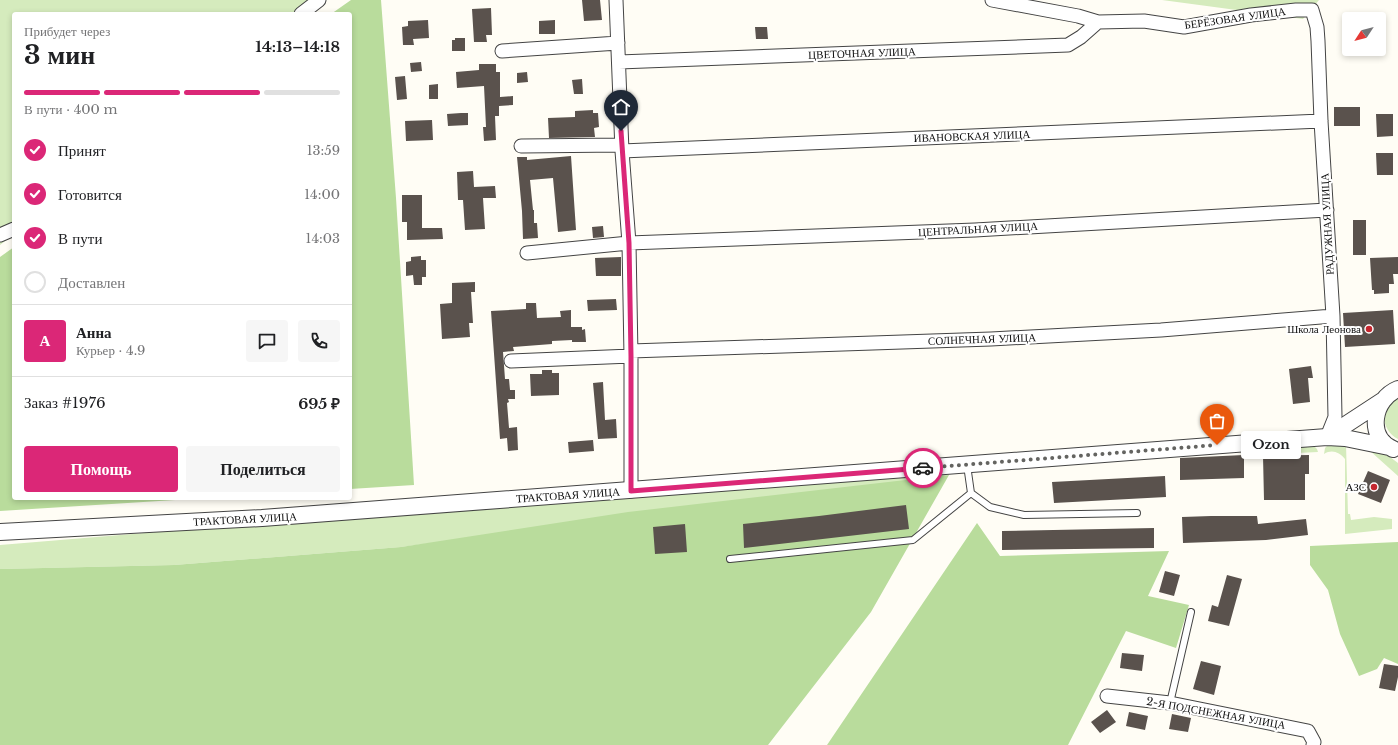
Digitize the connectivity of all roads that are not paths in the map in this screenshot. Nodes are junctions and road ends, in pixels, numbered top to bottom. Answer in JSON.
{"nodes":[{"id":1,"x":616,"y":0,"type":"edge"},
{"id":2,"x":992,"y":0,"type":"edge"},
{"id":3,"x":314,"y":2,"type":"edge"},
{"id":4,"x":1312,"y":10,"type":"joint"},
{"id":5,"x":303,"y":12,"type":"edge"},
{"id":6,"x":1098,"y":22,"type":"junction"},
{"id":7,"x":618,"y":43,"type":"junction"},
{"id":8,"x":502,"y":51,"type":"dead end"},
{"id":9,"x":619,"y":62,"type":"junction"},
{"id":10,"x":1321,"y":121,"type":"junction"},
{"id":11,"x":521,"y":146,"type":"dead end"},
{"id":12,"x":622,"y":148,"type":"junction"},
{"id":13,"x":1327,"y":210,"type":"junction"},
{"id":14,"x":12,"y":230,"type":"edge"},
{"id":15,"x":0,"y":235,"type":"edge"},
{"id":16,"x":629,"y":243,"type":"junction"},
{"id":17,"x":526,"y":253,"type":"dead end"},
{"id":18,"x":1332,"y":316,"type":"junction"},
{"id":19,"x":631,"y":354,"type":"junction"},
{"id":20,"x":511,"y":361,"type":"dead end"},
{"id":21,"x":1392,"y":392,"type":"edge"},
{"id":22,"x":1327,"y":437,"type":"junction"},
{"id":23,"x":1394,"y":449,"type":"edge"},
{"id":24,"x":967,"y":465,"type":"junction"},
{"id":25,"x":631,"y":491,"type":"junction"},
{"id":26,"x":971,"y":493,"type":"junction"},
{"id":27,"x":1137,"y":513,"type":"dead end"},
{"id":28,"x":0,"y":532,"type":"edge"},
{"id":29,"x":730,"y":559,"type":"dead end"},
{"id":30,"x":1192,"y":612,"type":"dead end"},
{"id":31,"x":1107,"y":696,"type":"dead end"},
{"id":32,"x":1170,"y":702,"type":"junction"},
{"id":33,"x":1313,"y":745,"type":"edge"}],
"edges":[{"from":1,"to":7,"type":"street"},
{"from":2,"to":6,"type":"street","name":"БЕРЁЗОВАЯ УЛИЦА"},
{"from":3,"to":5,"type":"street"},
{"from":4,"to":6,"type":"street","name":"БЕРЁЗОВАЯ УЛИЦА"},
{"from":4,"to":10,"type":"street","name":"РАДУЖНАЯ УЛИЦА"},
{"from":6,"to":9,"type":"street","name":"ЦВЕТОЧНАЯ УЛИЦА"},
{"from":7,"to":8,"type":"street"},
{"from":7,"to":9,"type":"street"},
{"from":9,"to":12,"type":"street"},
{"from":10,"to":12,"type":"street","name":"ИВАНОВСКАЯ УЛИЦА"},
{"from":10,"to":13,"type":"street","name":"РАДУЖНАЯ УЛИЦА"},
{"from":11,"to":12,"type":"street","name":"ИВАНОВСКАЯ УЛИЦА"},
{"from":12,"to":16,"type":"street"},
{"from":13,"to":16,"type":"street","name":"ЦЕНТРАЛЬНАЯ УЛИЦА"},
{"from":13,"to":18,"type":"street","name":"РАДУЖНАЯ УЛИЦА"},
{"from":14,"to":15,"type":"street"},
{"from":16,"to":17,"type":"street","name":"ЦЕНТРАЛЬНАЯ УЛИЦА"},
{"from":16,"to":19,"type":"street"},
{"from":18,"to":19,"type":"street","name":"СОЛНЕЧНАЯ УЛИЦА"},
{"from":18,"to":22,"type":"street","name":"РАДУЖНАЯ УЛИЦА"},
{"from":19,"to":20,"type":"street","name":"СОЛНЕЧНАЯ УЛИЦА"},
{"from":19,"to":25,"type":"street"},
{"from":21,"to":22,"type":"street","name":"ТРАКТОВАЯ УЛИЦА"},
{"from":21,"to":23,"type":"street"},
{"from":22,"to":23,"type":"street","name":"ТРАКТОВАЯ УЛИЦА"},
{"from":22,"to":24,"type":"street","name":"ТРАКТОВАЯ УЛИЦА"},
{"from":24,"to":25,"type":"street","name":"ТРАКТОВАЯ УЛИЦА"},
{"from":24,"to":26,"type":"lane"},
{"from":25,"to":28,"type":"street","name":"ТРАКТОВАЯ УЛИЦА"},
{"from":26,"to":27,"type":"lane"},
{"from":26,"to":29,"type":"lane"},
{"from":30,"to":32,"type":"lane"},
{"from":31,"to":32,"type":"street","name":"2-Я ПОДСНЕЖНАЯ УЛИЦА"},
{"from":32,"to":33,"type":"street","name":"2-Я ПОДСНЕЖНАЯ УЛИЦА"}]}
